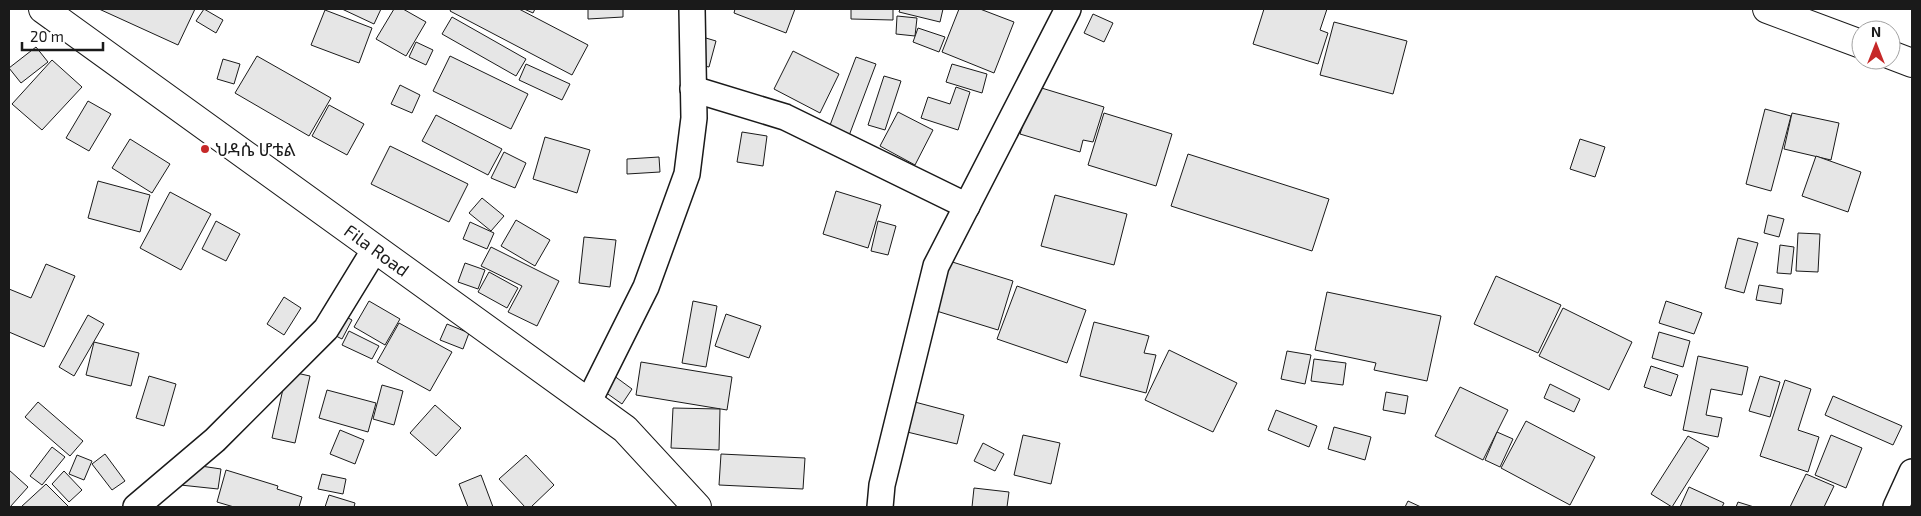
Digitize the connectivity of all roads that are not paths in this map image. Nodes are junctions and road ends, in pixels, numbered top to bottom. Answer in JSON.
{"nodes":[{"id":1,"x":42,"y":9,"type":"edge"},
{"id":2,"x":692,"y":9,"type":"edge"},
{"id":3,"x":1068,"y":9,"type":"edge"},
{"id":4,"x":1767,"y":9,"type":"edge"},
{"id":5,"x":1851,"y":40,"type":"edge"},
{"id":6,"x":693,"y":89,"type":"junction"},
{"id":7,"x":967,"y":206,"type":"junction"},
{"id":8,"x":375,"y":249,"type":"junction"},
{"id":9,"x":588,"y":403,"type":"junction"},
{"id":10,"x":1912,"y":472,"type":"edge"},
{"id":11,"x":688,"y":504,"type":"edge"},
{"id":12,"x":136,"y":507,"type":"edge"},
{"id":13,"x":880,"y":507,"type":"edge"},
{"id":14,"x":1896,"y":507,"type":"edge"}],
"edges":[{"from":1,"to":8,"type":"main road","name":"Fila Road"},
{"from":2,"to":6,"type":"street"},
{"from":3,"to":7,"type":"street"},
{"from":4,"to":5,"type":"main road"},
{"from":6,"to":7,"type":"street"},
{"from":6,"to":9,"type":"street"},
{"from":7,"to":13,"type":"street"},
{"from":8,"to":9,"type":"main road","name":"Fila Road"},
{"from":8,"to":12,"type":"street"},
{"from":9,"to":11,"type":"main road","name":"Fila Road"},
{"from":10,"to":14,"type":"street"}]}
